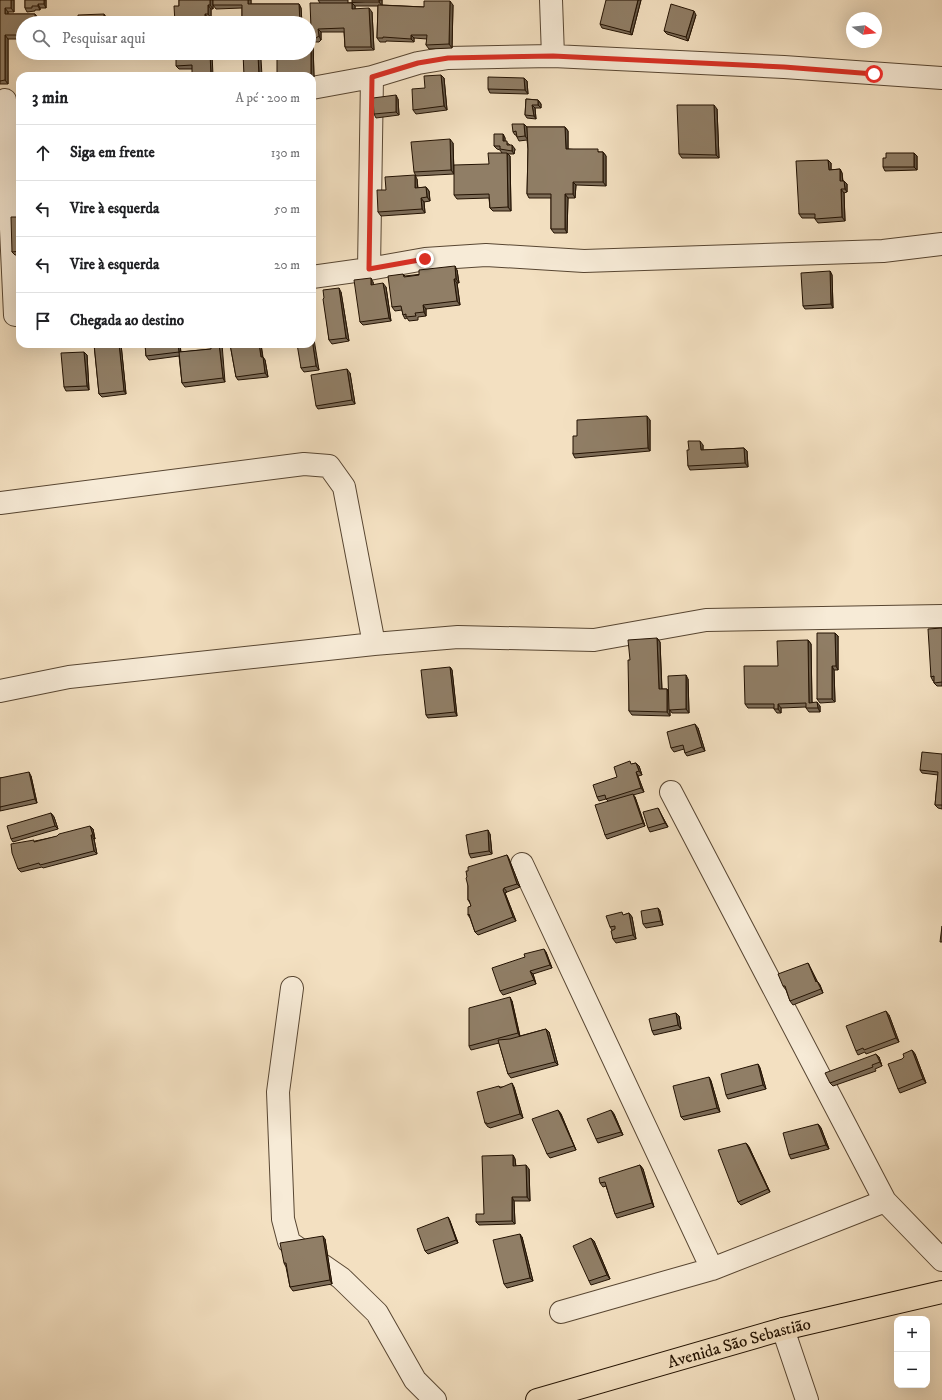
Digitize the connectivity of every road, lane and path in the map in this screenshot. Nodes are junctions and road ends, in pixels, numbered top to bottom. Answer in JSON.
{"nodes":[{"id":1,"x":551,"y":0,"type":"edge"},
{"id":2,"x":553,"y":56,"type":"junction"},
{"id":3,"x":372,"y":77,"type":"junction"},
{"id":4,"x":942,"y":78,"type":"edge"},
{"id":5,"x":316,"y":88,"type":"edge"},
{"id":6,"x":8,"y":100,"type":"edge"},
{"id":7,"x":942,"y":244,"type":"edge"},
{"id":8,"x":369,"y":269,"type":"junction"},
{"id":9,"x":316,"y":276,"type":"edge"},
{"id":10,"x":12,"y":316,"type":"edge"},
{"id":11,"x":0,"y":503,"type":"edge"},
{"id":12,"x":942,"y":616,"type":"edge"},
{"id":13,"x":374,"y":644,"type":"junction"},
{"id":14,"x":0,"y":691,"type":"edge"},
{"id":15,"x":671,"y":792,"type":"dead end"},
{"id":16,"x":522,"y":864,"type":"dead end"},
{"id":17,"x":292,"y":988,"type":"dead end"},
{"id":18,"x":885,"y":1201,"type":"junction"},
{"id":19,"x":942,"y":1260,"type":"edge"},
{"id":20,"x":712,"y":1269,"type":"junction"},
{"id":21,"x":942,"y":1292,"type":"edge"},
{"id":22,"x":561,"y":1312,"type":"dead end"},
{"id":23,"x":783,"y":1329,"type":"junction"},
{"id":24,"x":435,"y":1400,"type":"edge"},
{"id":25,"x":537,"y":1400,"type":"edge"},
{"id":26,"x":807,"y":1400,"type":"edge"}],
"edges":[{"from":1,"to":2,"type":"street"},
{"from":2,"to":3,"type":"street"},
{"from":2,"to":4,"type":"street"},
{"from":3,"to":5,"type":"street"},
{"from":3,"to":8,"type":"street"},
{"from":6,"to":10,"type":"street"},
{"from":7,"to":8,"type":"street"},
{"from":8,"to":9,"type":"street"},
{"from":11,"to":13,"type":"street"},
{"from":12,"to":13,"type":"street"},
{"from":13,"to":14,"type":"street"},
{"from":15,"to":18,"type":"street"},
{"from":16,"to":20,"type":"street"},
{"from":17,"to":24,"type":"street"},
{"from":18,"to":19,"type":"street"},
{"from":18,"to":20,"type":"street"},
{"from":20,"to":22,"type":"street"},
{"from":21,"to":23,"type":"main road","name":"Avenida São Sebastião"},
{"from":23,"to":25,"type":"main road","name":"Avenida São Sebastião"},
{"from":23,"to":26,"type":"street"}]}
